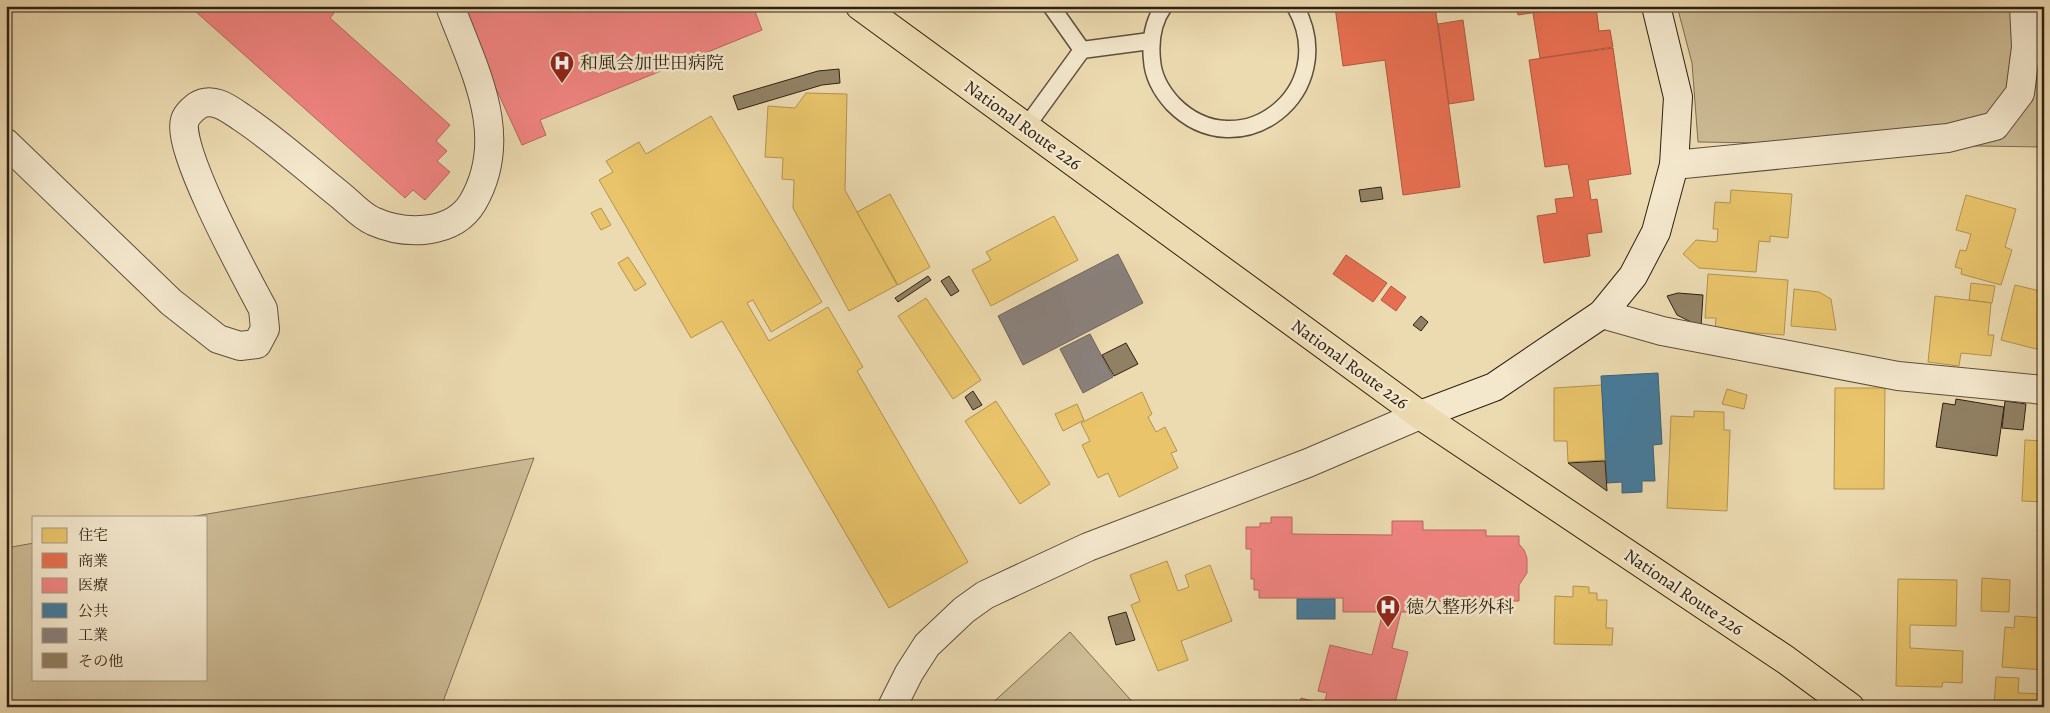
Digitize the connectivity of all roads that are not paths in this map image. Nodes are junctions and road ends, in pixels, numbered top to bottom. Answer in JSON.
{"nodes":[{"id":1,"x":450,"y":6,"type":"edge"},
{"id":2,"x":860,"y":6,"type":"edge"},
{"id":3,"x":1051,"y":6,"type":"edge"},
{"id":4,"x":1164,"y":6,"type":"edge"},
{"id":5,"x":1295,"y":6,"type":"edge"},
{"id":6,"x":1656,"y":6,"type":"edge"},
{"id":7,"x":2024,"y":6,"type":"edge"},
{"id":8,"x":1150,"y":41,"type":"junction"},
{"id":9,"x":1082,"y":50,"type":"junction"},
{"id":10,"x":1026,"y":128,"type":"junction"},
{"id":11,"x":6,"y":143,"type":"edge"},
{"id":12,"x":1674,"y":165,"type":"junction"},
{"id":13,"x":1602,"y":314,"type":"junction"},
{"id":14,"x":2044,"y":390,"type":"edge"},
{"id":15,"x":1420,"y":415,"type":"junction"},
{"id":16,"x":892,"y":707,"type":"edge"},
{"id":17,"x":1850,"y":707,"type":"edge"}],
"edges":[{"from":1,"to":11,"type":"street"},
{"from":2,"to":10,"type":"highway","name":"National Route 226"},
{"from":3,"to":9,"type":"lane"},
{"from":4,"to":8,"type":"lane"},
{"from":5,"to":8,"type":"lane"},
{"from":6,"to":12,"type":"street"},
{"from":7,"to":12,"type":"street"},
{"from":8,"to":9,"type":"lane"},
{"from":9,"to":10,"type":"lane"},
{"from":10,"to":15,"type":"highway","name":"National Route 226"},
{"from":12,"to":13,"type":"street"},
{"from":13,"to":14,"type":"street"},
{"from":13,"to":15,"type":"street"},
{"from":15,"to":16,"type":"street"},
{"from":15,"to":17,"type":"highway","name":"National Route 226"}]}
